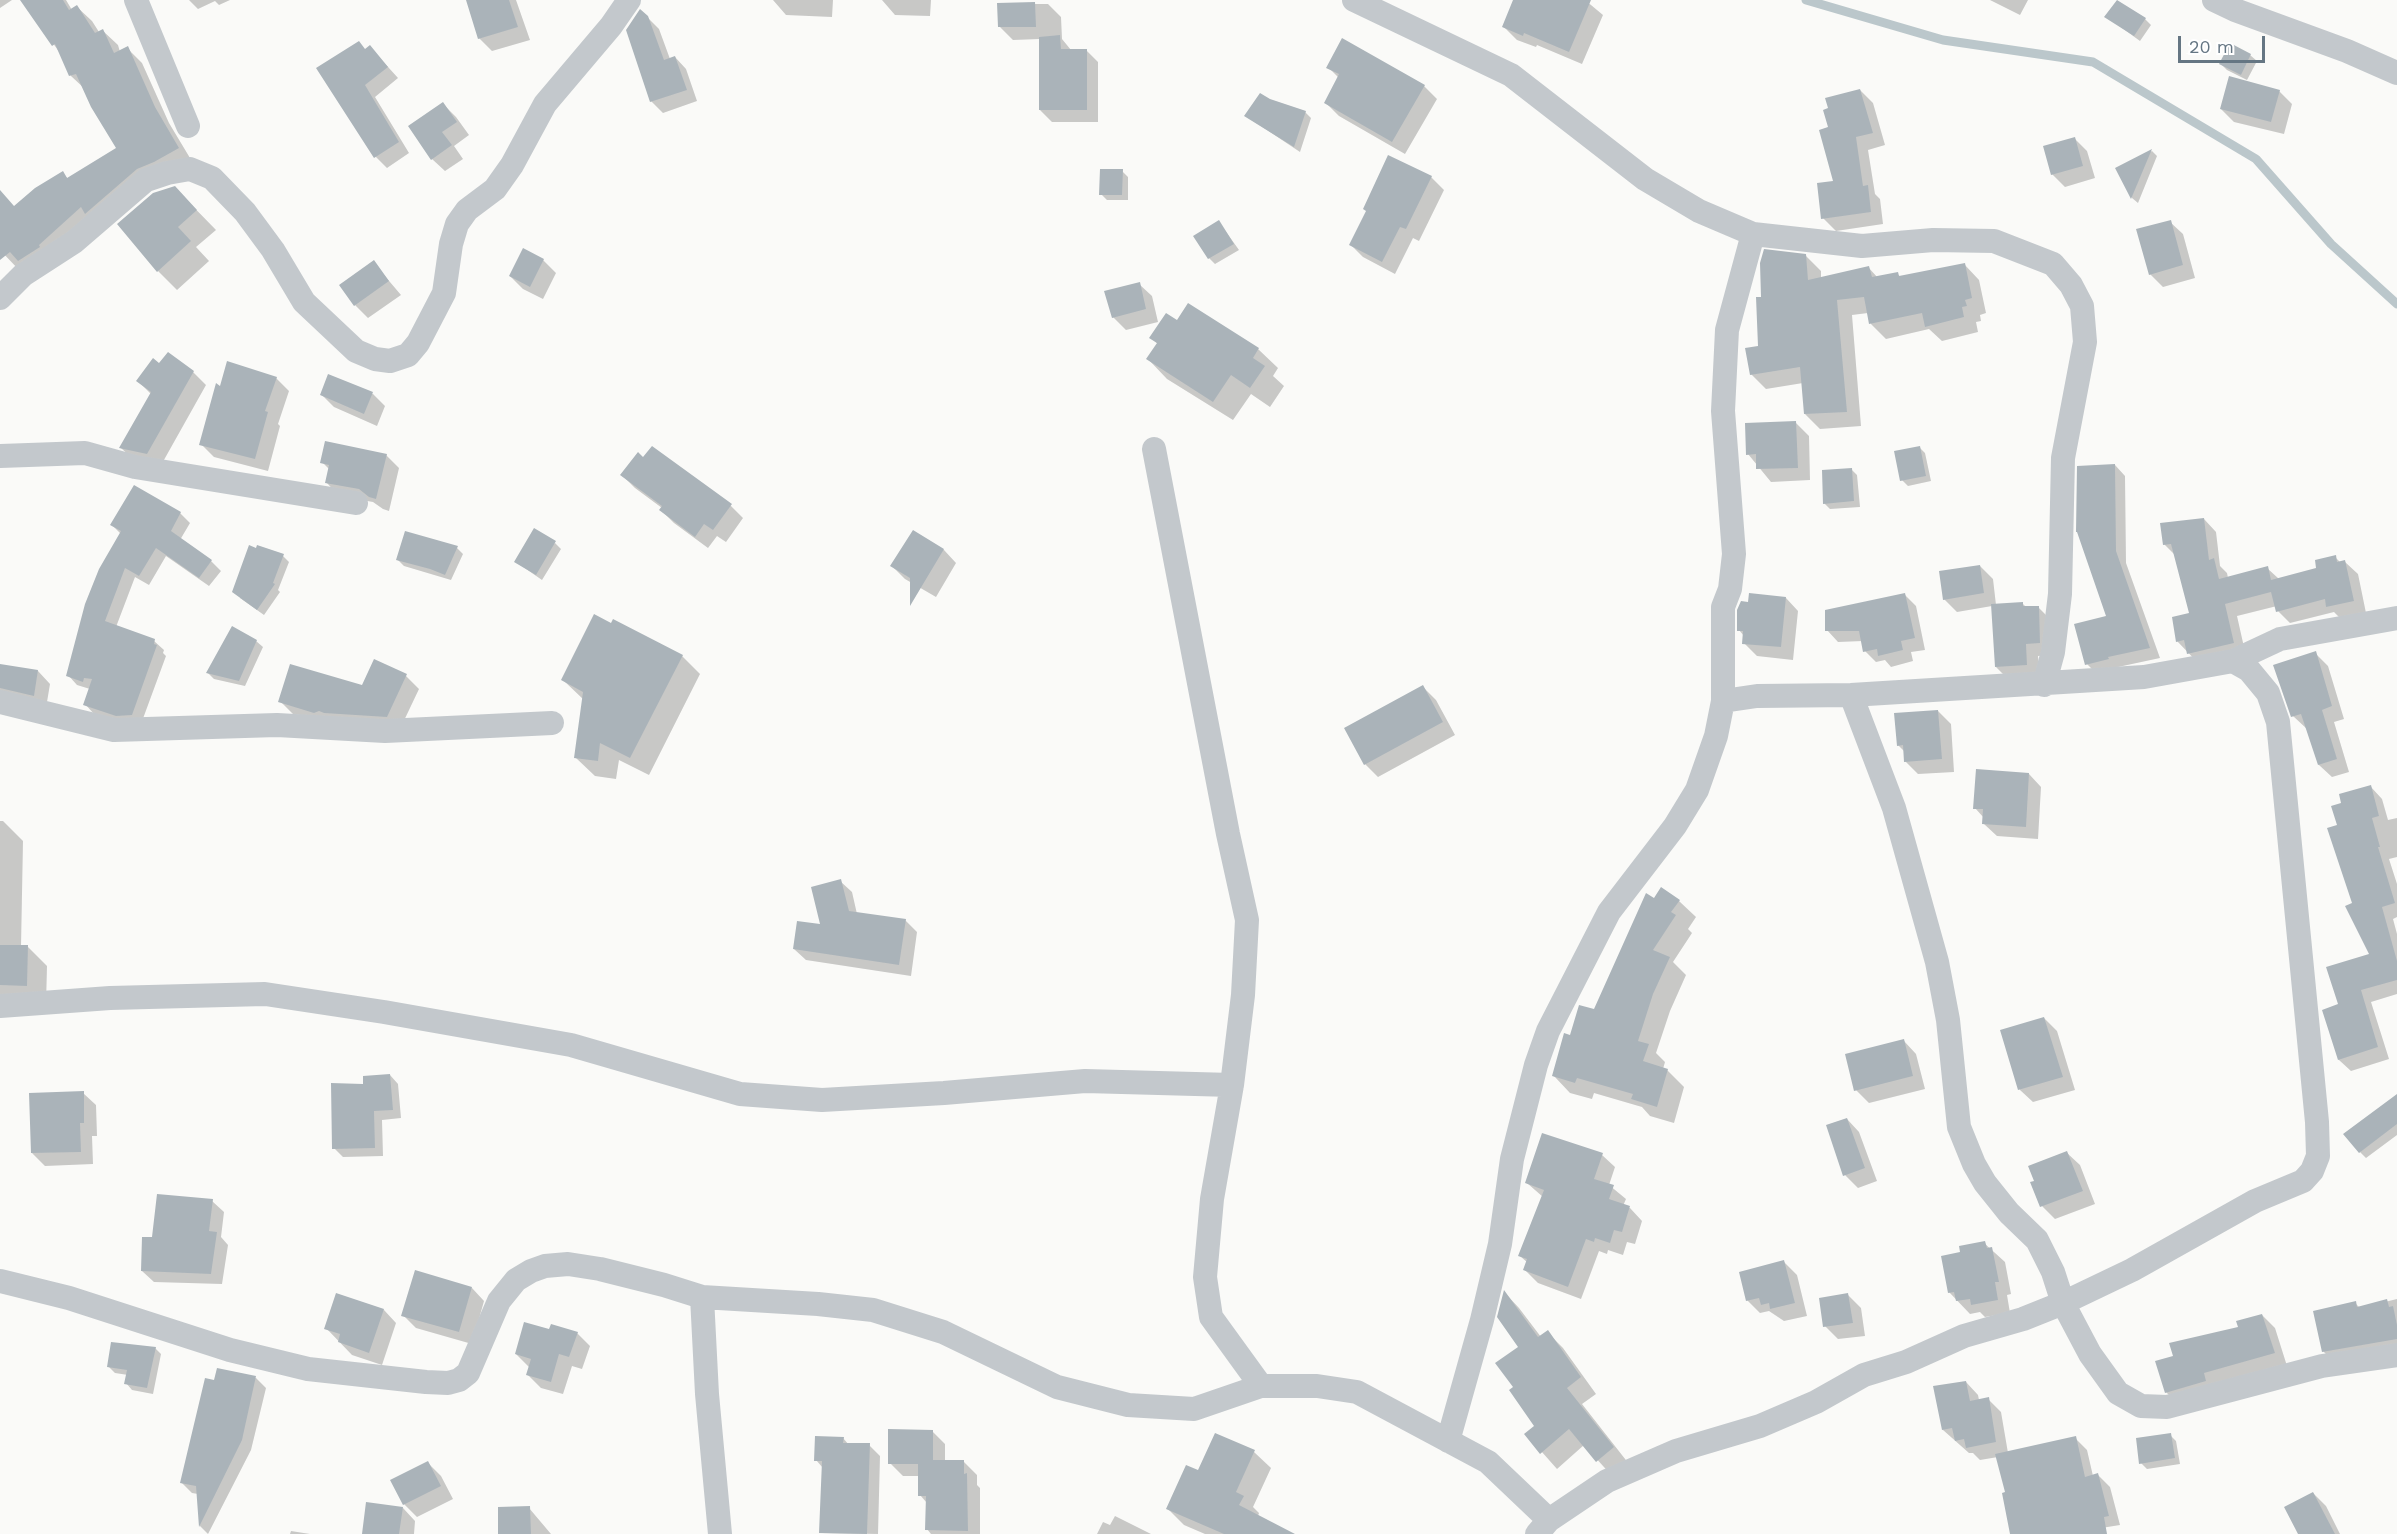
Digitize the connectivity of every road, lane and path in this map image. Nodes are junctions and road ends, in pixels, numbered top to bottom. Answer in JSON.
{"nodes":[{"id":1,"x":136,"y":0,"type":"edge"},
{"id":2,"x":629,"y":0,"type":"edge"},
{"id":3,"x":1354,"y":0,"type":"edge"},
{"id":4,"x":2214,"y":0,"type":"edge"},
{"id":5,"x":2397,"y":73,"type":"edge"},
{"id":6,"x":188,"y":126,"type":"dead end"},
{"id":7,"x":1753,"y":234,"type":"junction"},
{"id":8,"x":0,"y":298,"type":"edge"},
{"id":9,"x":1154,"y":449,"type":"dead end"},
{"id":10,"x":0,"y":456,"type":"edge"},
{"id":11,"x":356,"y":502,"type":"dead end"},
{"id":12,"x":2397,"y":618,"type":"edge"},
{"id":13,"x":2232,"y":661,"type":"junction"},
{"id":14,"x":2044,"y":685,"type":"junction"},
{"id":15,"x":1851,"y":695,"type":"junction"},
{"id":16,"x":1723,"y":701,"type":"junction"},
{"id":17,"x":0,"y":702,"type":"edge"},
{"id":18,"x":552,"y":723,"type":"dead end"},
{"id":19,"x":0,"y":1006,"type":"edge"},
{"id":20,"x":1232,"y":1085,"type":"junction"},
{"id":21,"x":0,"y":1281,"type":"edge"},
{"id":22,"x":702,"y":1297,"type":"junction"},
{"id":23,"x":2063,"y":1303,"type":"junction"},
{"id":24,"x":2397,"y":1355,"type":"edge"},
{"id":25,"x":1261,"y":1386,"type":"junction"},
{"id":26,"x":1448,"y":1441,"type":"junction"},
{"id":27,"x":1543,"y":1527,"type":"edge"},
{"id":28,"x":720,"y":1534,"type":"edge"}],
"edges":[{"from":1,"to":6,"type":"street"},
{"from":2,"to":8,"type":"street"},
{"from":3,"to":7,"type":"street"},
{"from":4,"to":5,"type":"street"},
{"from":7,"to":14,"type":"street"},
{"from":7,"to":16,"type":"street"},
{"from":9,"to":20,"type":"street"},
{"from":10,"to":11,"type":"street"},
{"from":12,"to":13,"type":"street"},
{"from":13,"to":14,"type":"street"},
{"from":13,"to":23,"type":"street"},
{"from":14,"to":15,"type":"street"},
{"from":15,"to":16,"type":"street"},
{"from":15,"to":23,"type":"street"},
{"from":16,"to":26,"type":"street"},
{"from":17,"to":18,"type":"street"},
{"from":19,"to":20,"type":"street"},
{"from":20,"to":25,"type":"street"},
{"from":21,"to":22,"type":"street"},
{"from":22,"to":25,"type":"street"},
{"from":22,"to":28,"type":"street"},
{"from":23,"to":24,"type":"street"},
{"from":23,"to":27,"type":"street"},
{"from":25,"to":26,"type":"street"},
{"from":26,"to":27,"type":"street"}]}
